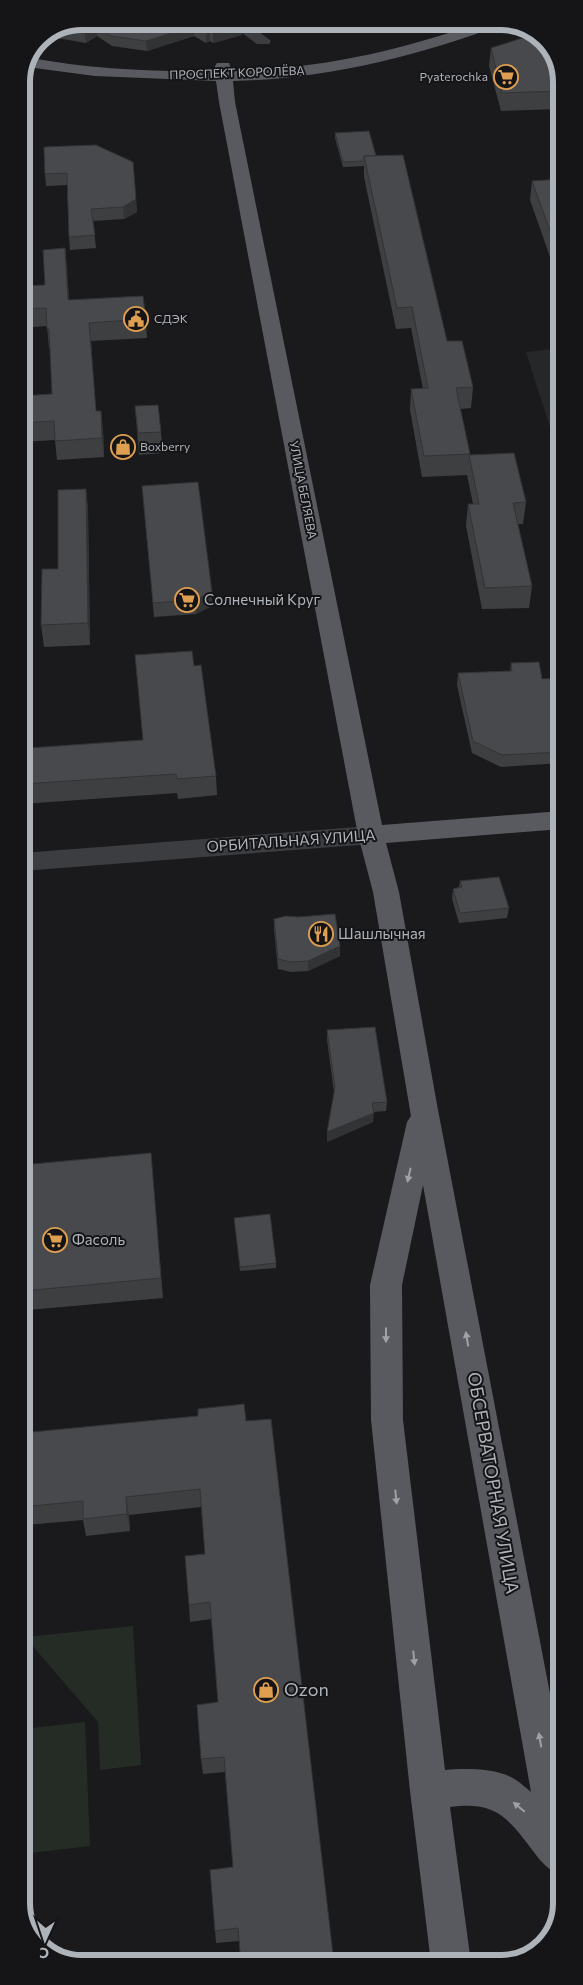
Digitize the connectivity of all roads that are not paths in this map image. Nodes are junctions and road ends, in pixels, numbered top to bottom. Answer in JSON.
{"nodes":[{"id":1,"x":248,"y":30,"type":"edge"},
{"id":2,"x":436,"y":30,"type":"edge"},
{"id":3,"x":471,"y":30,"type":"edge"},
{"id":4,"x":263,"y":40,"type":"dead end"},
{"id":5,"x":39,"y":53,"type":"edge"},
{"id":6,"x":34,"y":63,"type":"edge"},
{"id":7,"x":94,"y":67,"type":"junction"},
{"id":8,"x":223,"y":71,"type":"junction"},
{"id":9,"x":553,"y":821,"type":"edge"},
{"id":10,"x":371,"y":835,"type":"junction"},
{"id":11,"x":30,"y":861,"type":"edge"},
{"id":12,"x":424,"y":1110,"type":"junction"},
{"id":13,"x":429,"y":1791,"type":"junction"},
{"id":14,"x":553,"y":1808,"type":"edge"},
{"id":15,"x":553,"y":1846,"type":"edge"},
{"id":16,"x":450,"y":1955,"type":"edge"}],
"edges":[{"from":1,"to":4,"type":"street"},
{"from":2,"to":8,"type":"main road","name":"ПРОСПЕКТ КОРОЛЁВА"},
{"from":3,"to":8,"type":"main road","name":"ПРОСПЕКТ КОРОЛЁВА"},
{"from":5,"to":7,"type":"main road"},
{"from":6,"to":7,"type":"main road"},
{"from":7,"to":8,"type":"main road","name":"ПРОСПЕКТ КОРОЛЁВА"},
{"from":8,"to":10,"type":"main road","name":"УЛИЦА БЕЛЯЕВА"},
{"from":9,"to":10,"type":"main road","name":"ОРБИТАЛЬНАЯ УЛИЦА"},
{"from":10,"to":11,"type":"street","name":"ОРБИТАЛЬНАЯ УЛИЦА"},
{"from":10,"to":12,"type":"main road","name":"ОБСЕРВАТОРНАЯ УЛИЦА"},
{"from":12,"to":13,"type":"main road","name":"ОБСЕРВАТОРНАЯ УЛИЦА","one_way":true},
{"from":14,"to":12,"type":"main road","name":"ОБСЕРВАТОРНАЯ УЛИЦА","one_way":true},
{"from":15,"to":13,"type":"main road","name":"ОБСЕРВАТОРНАЯ УЛИЦА","one_way":true},
{"from":13,"to":16,"type":"main road","name":"ОБСЕРВАТОРНАЯ УЛИЦА"}]}
